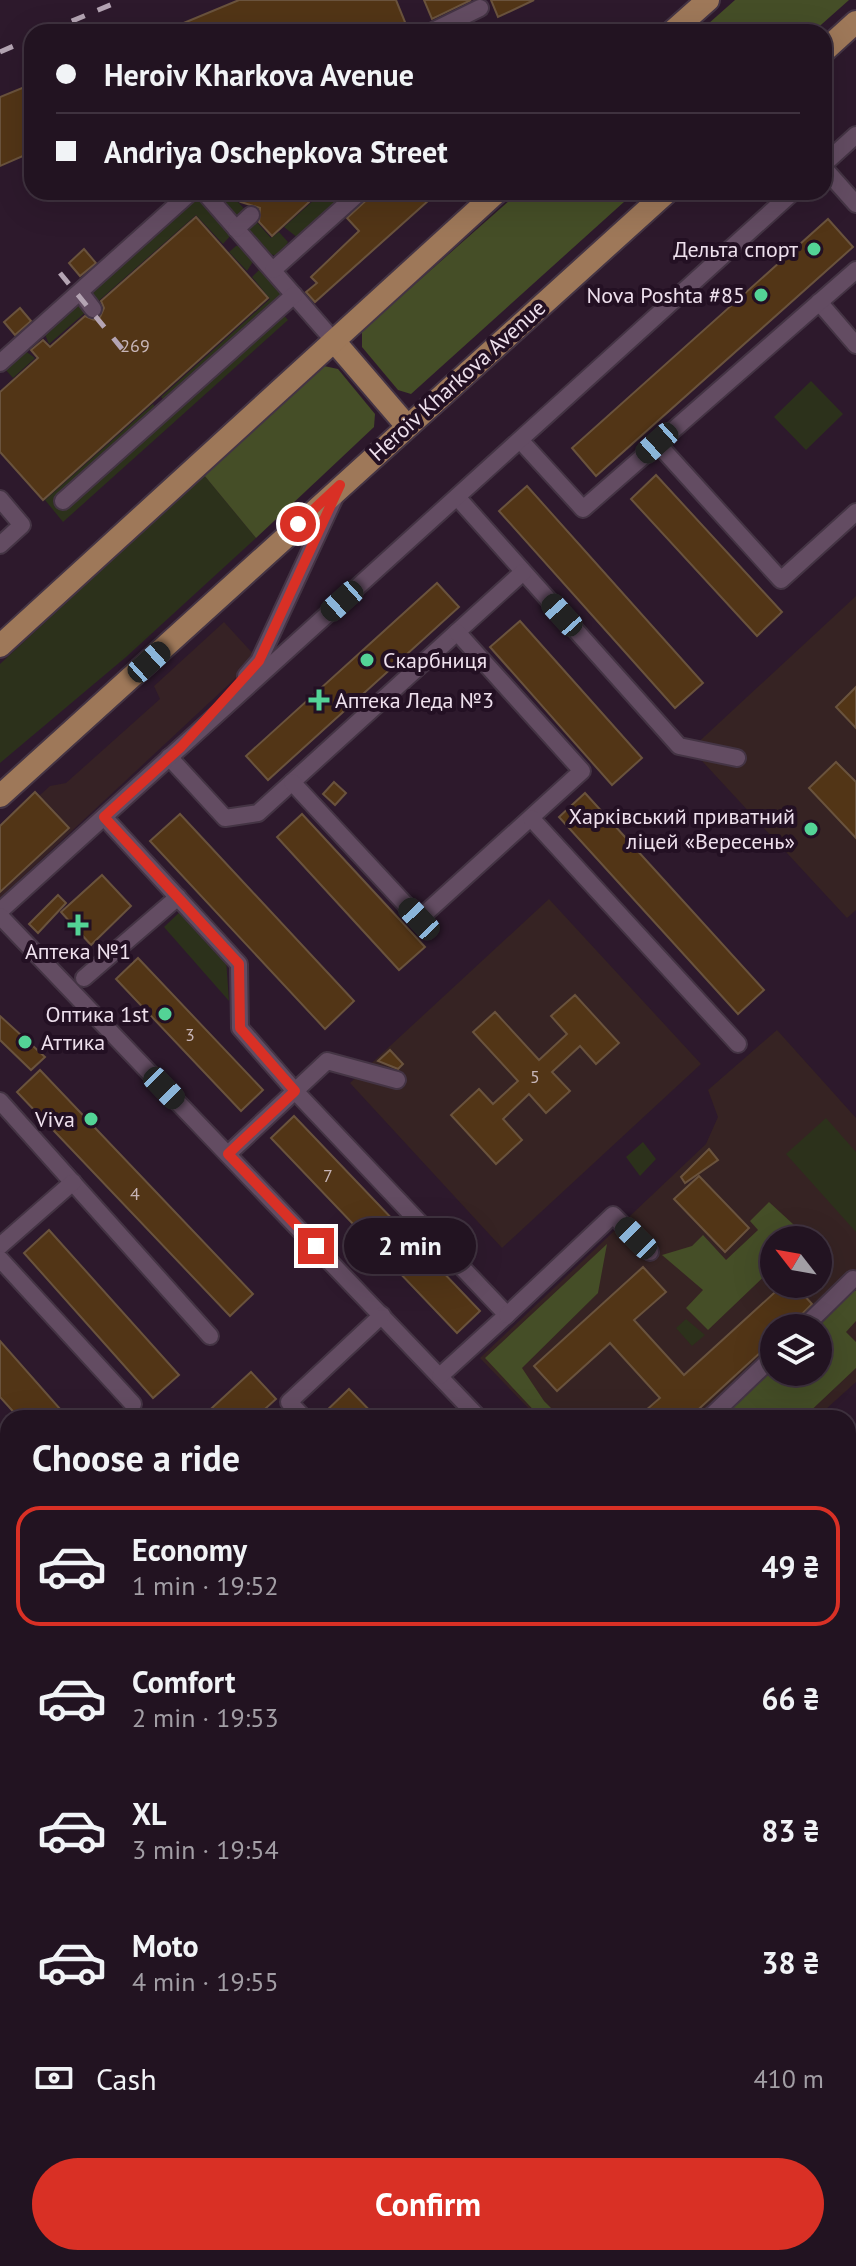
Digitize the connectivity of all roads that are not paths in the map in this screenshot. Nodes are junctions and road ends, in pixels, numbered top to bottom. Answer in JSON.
{"nodes":[{"id":1,"x":708,"y":0,"type":"edge"},
{"id":2,"x":480,"y":8,"type":"dead end"},
{"id":3,"x":856,"y":22,"type":"edge"},
{"id":4,"x":447,"y":24,"type":"edge"},
{"id":5,"x":681,"y":24,"type":"edge"},
{"id":6,"x":832,"y":44,"type":"edge"},
{"id":7,"x":856,"y":135,"type":"edge"},
{"id":8,"x":832,"y":158,"type":"edge"},
{"id":9,"x":832,"y":176,"type":"edge"},
{"id":10,"x":182,"y":200,"type":"edge"},
{"id":11,"x":211,"y":200,"type":"edge"},
{"id":12,"x":351,"y":200,"type":"edge"},
{"id":13,"x":488,"y":200,"type":"edge"},
{"id":14,"x":658,"y":200,"type":"edge"},
{"id":15,"x":784,"y":200,"type":"edge"},
{"id":16,"x":856,"y":204,"type":"edge"},
{"id":17,"x":251,"y":215,"type":"dead end"},
{"id":18,"x":236,"y":229,"type":"junction"},
{"id":19,"x":273,"y":270,"type":"junction"},
{"id":20,"x":856,"y":270,"type":"edge"},
{"id":21,"x":80,"y":292,"type":"junction"},
{"id":22,"x":294,"y":295,"type":"junction"},
{"id":23,"x":819,"y":302,"type":"junction"},
{"id":24,"x":93,"y":309,"type":"dead end"},
{"id":25,"x":334,"y":341,"type":"junction"},
{"id":26,"x":856,"y":345,"type":"edge"},
{"id":27,"x":0,"y":363,"type":"edge"},
{"id":28,"x":407,"y":426,"type":"junction"},
{"id":29,"x":520,"y":440,"type":"junction"},
{"id":30,"x":657,"y":443,"type":"junction"},
{"id":31,"x":340,"y":485,"type":"junction"},
{"id":32,"x":457,"y":497,"type":"junction"},
{"id":33,"x":0,"y":499,"type":"edge"},
{"id":34,"x":63,"y":501,"type":"dead end"},
{"id":35,"x":856,"y":512,"type":"edge"},
{"id":36,"x":0,"y":545,"type":"edge"},
{"id":37,"x":523,"y":572,"type":"junction"},
{"id":38,"x":457,"y":632,"type":"junction"},
{"id":39,"x":0,"y":646,"type":"edge"},
{"id":40,"x":175,"y":752,"type":"junction"},
{"id":41,"x":737,"y":758,"type":"dead end"},
{"id":42,"x":292,"y":782,"type":"junction"},
{"id":43,"x":0,"y":796,"type":"edge"},
{"id":44,"x":104,"y":817,"type":"junction"},
{"id":45,"x":531,"y":818,"type":"junction"},
{"id":46,"x":178,"y":897,"type":"junction"},
{"id":47,"x":0,"y":914,"type":"edge"},
{"id":48,"x":84,"y":978,"type":"dead end"},
{"id":49,"x":738,"y":1044,"type":"dead end"},
{"id":50,"x":397,"y":1080,"type":"dead end"},
{"id":51,"x":295,"y":1091,"type":"junction"},
{"id":52,"x":0,"y":1101,"type":"edge"},
{"id":53,"x":228,"y":1154,"type":"junction"},
{"id":54,"x":73,"y":1182,"type":"junction"},
{"id":55,"x":0,"y":1246,"type":"edge"},
{"id":56,"x":650,"y":1252,"type":"dead end"},
{"id":57,"x":0,"y":1259,"type":"edge"},
{"id":58,"x":853,"y":1279,"type":"dead end"},
{"id":59,"x":817,"y":1314,"type":"edge"},
{"id":60,"x":382,"y":1315,"type":"junction"},
{"id":61,"x":507,"y":1315,"type":"junction"},
{"id":62,"x":210,"y":1336,"type":"dead end"},
{"id":63,"x":760,"y":1369,"type":"edge"},
{"id":64,"x":440,"y":1376,"type":"junction"},
{"id":65,"x":133,"y":1404,"type":"dead end"},
{"id":66,"x":296,"y":1410,"type":"edge"},
{"id":67,"x":472,"y":1410,"type":"edge"},
{"id":68,"x":717,"y":1410,"type":"edge"}],
"edges":[{"from":1,"to":5,"type":"main road"},
{"from":2,"to":4,"type":"street"},
{"from":3,"to":6,"type":"main road"},
{"from":7,"to":8,"type":"street"},
{"from":9,"to":16,"type":"street"},
{"from":10,"to":21,"type":"street"},
{"from":11,"to":18,"type":"street"},
{"from":12,"to":19,"type":"street"},
{"from":13,"to":25,"type":"main road"},
{"from":14,"to":28,"type":"main road","name":"Heroiv Kharkova Avenue"},
{"from":15,"to":29,"type":"street"},
{"from":17,"to":18,"type":"street"},
{"from":18,"to":19,"type":"street"},
{"from":19,"to":22,"type":"street"},
{"from":20,"to":23,"type":"street"},
{"from":21,"to":24,"type":"street"},
{"from":21,"to":27,"type":"street"},
{"from":22,"to":25,"type":"street"},
{"from":22,"to":34,"type":"street"},
{"from":23,"to":26,"type":"street"},
{"from":23,"to":30,"type":"street"},
{"from":25,"to":28,"type":"main road"},
{"from":25,"to":39,"type":"main road"},
{"from":28,"to":31,"type":"main road","name":"Heroiv Kharkova Avenue"},
{"from":29,"to":30,"type":"street"},
{"from":29,"to":32,"type":"street"},
{"from":30,"to":35,"type":"street"},
{"from":31,"to":40,"type":"street"},
{"from":31,"to":43,"type":"main road","name":"Heroiv Kharkova Avenue"},
{"from":32,"to":37,"type":"street"},
{"from":32,"to":40,"type":"street"},
{"from":33,"to":36,"type":"street"},
{"from":37,"to":38,"type":"street"},
{"from":37,"to":41,"type":"street"},
{"from":38,"to":42,"type":"street"},
{"from":38,"to":45,"type":"street"},
{"from":40,"to":42,"type":"street"},
{"from":40,"to":44,"type":"street"},
{"from":42,"to":45,"type":"street"},
{"from":44,"to":46,"type":"street"},
{"from":44,"to":47,"type":"street"},
{"from":45,"to":49,"type":"street"},
{"from":46,"to":48,"type":"street"},
{"from":46,"to":51,"type":"street"},
{"from":47,"to":53,"type":"street"},
{"from":50,"to":51,"type":"street"},
{"from":51,"to":53,"type":"street"},
{"from":51,"to":61,"type":"street"},
{"from":52,"to":54,"type":"street"},
{"from":53,"to":60,"type":"street"},
{"from":54,"to":55,"type":"street"},
{"from":54,"to":62,"type":"street"},
{"from":56,"to":61,"type":"street"},
{"from":57,"to":65,"type":"street"},
{"from":58,"to":59,"type":"street"},
{"from":60,"to":64,"type":"street"},
{"from":60,"to":66,"type":"street"},
{"from":61,"to":64,"type":"street"},
{"from":63,"to":68,"type":"street"},
{"from":64,"to":67,"type":"street"}]}
